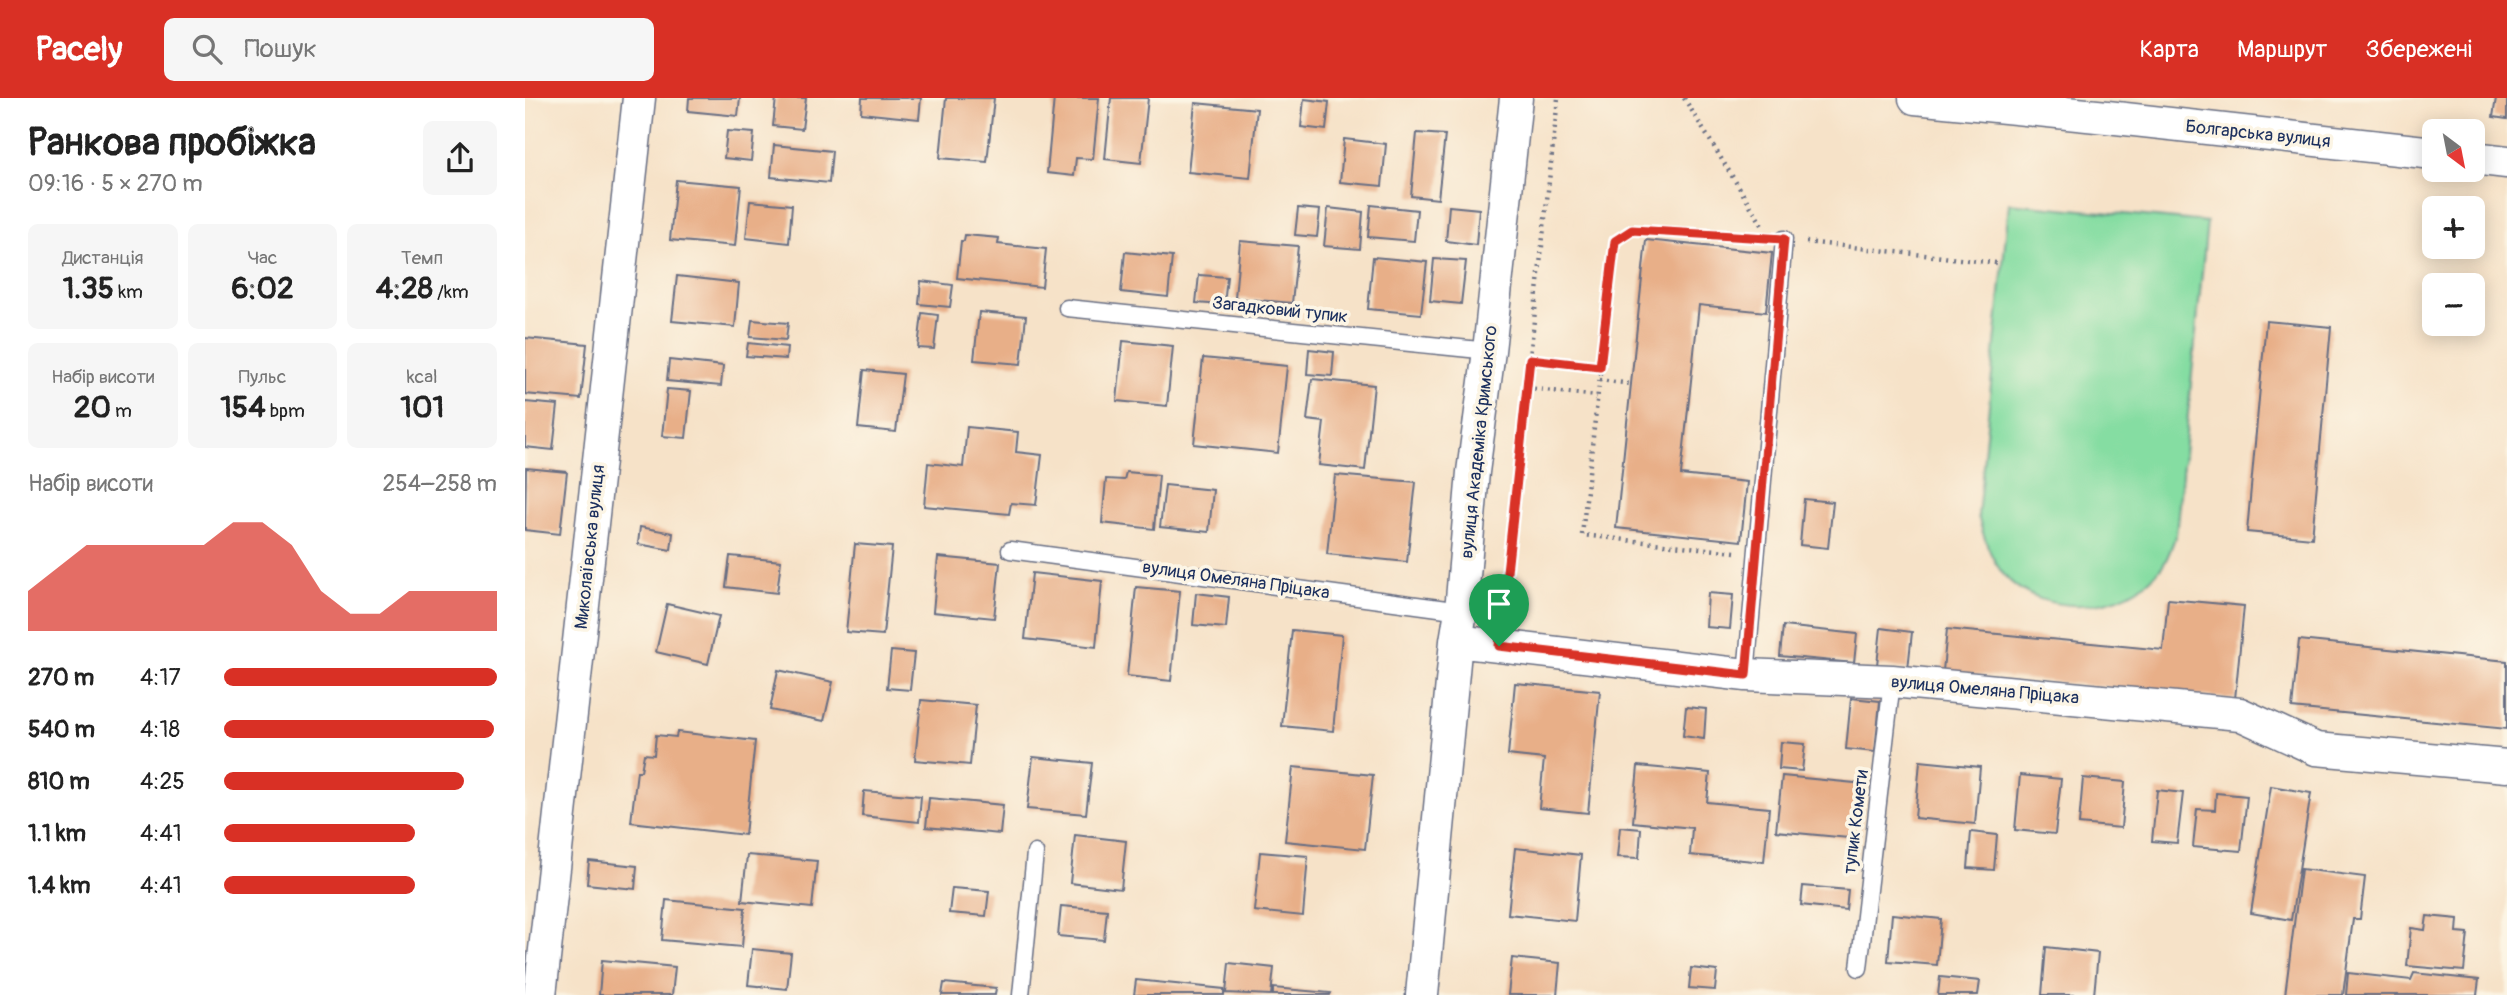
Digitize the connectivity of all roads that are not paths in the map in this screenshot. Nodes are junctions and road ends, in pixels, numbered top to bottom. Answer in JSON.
{"nodes":[{"id":1,"x":639,"y":98,"type":"edge"},
{"id":2,"x":1515,"y":98,"type":"edge"},
{"id":3,"x":1915,"y":98,"type":"edge"},
{"id":4,"x":2108,"y":107,"type":"edge"},
{"id":5,"x":2422,"y":151,"type":"edge"},
{"id":6,"x":2485,"y":159,"type":"edge"},
{"id":7,"x":2507,"y":162,"type":"edge"},
{"id":8,"x":1784,"y":239,"type":"road end"},
{"id":9,"x":1066,"y":308,"type":"dead end"},
{"id":10,"x":1489,"y":351,"type":"junction"},
{"id":11,"x":1010,"y":550,"type":"dead end"},
{"id":12,"x":1459,"y":626,"type":"junction"},
{"id":13,"x":1746,"y":675,"type":"junction"},
{"id":14,"x":1892,"y":681,"type":"junction"},
{"id":15,"x":2507,"y":766,"type":"edge"},
{"id":16,"x":1035,"y":853,"type":"dead end"},
{"id":17,"x":1859,"y":968,"type":"dead end"},
{"id":18,"x":540,"y":995,"type":"edge"},
{"id":19,"x":1021,"y":995,"type":"edge"},
{"id":20,"x":1422,"y":995,"type":"edge"}],
"edges":[{"from":1,"to":18,"type":"street","name":"Миколаївська вулиця"},
{"from":2,"to":10,"type":"street","name":"вулиця Академіка Кримського"},
{"from":3,"to":4,"type":"street","name":"Болгарська вулиця"},
{"from":4,"to":5,"type":"street","name":"Болгарська вулиця"},
{"from":6,"to":7,"type":"street"},
{"from":8,"to":13,"type":"lane"},
{"from":9,"to":10,"type":"lane","name":"Загадковий тупик"},
{"from":10,"to":12,"type":"street","name":"вулиця Академіка Кримського"},
{"from":11,"to":12,"type":"lane","name":"вулиця Омеляна Пріцака"},
{"from":12,"to":13,"type":"street","name":"вулиця Омеляна Пріцака"},
{"from":12,"to":20,"type":"street","name":"вулиця Академіка Кримського"},
{"from":13,"to":14,"type":"street","name":"вулиця Омеляна Пріцака"},
{"from":14,"to":15,"type":"street","name":"вулиця Омеляна Пріцака"},
{"from":14,"to":17,"type":"lane","name":"тупик Комети"},
{"from":16,"to":19,"type":"lane"}]}
